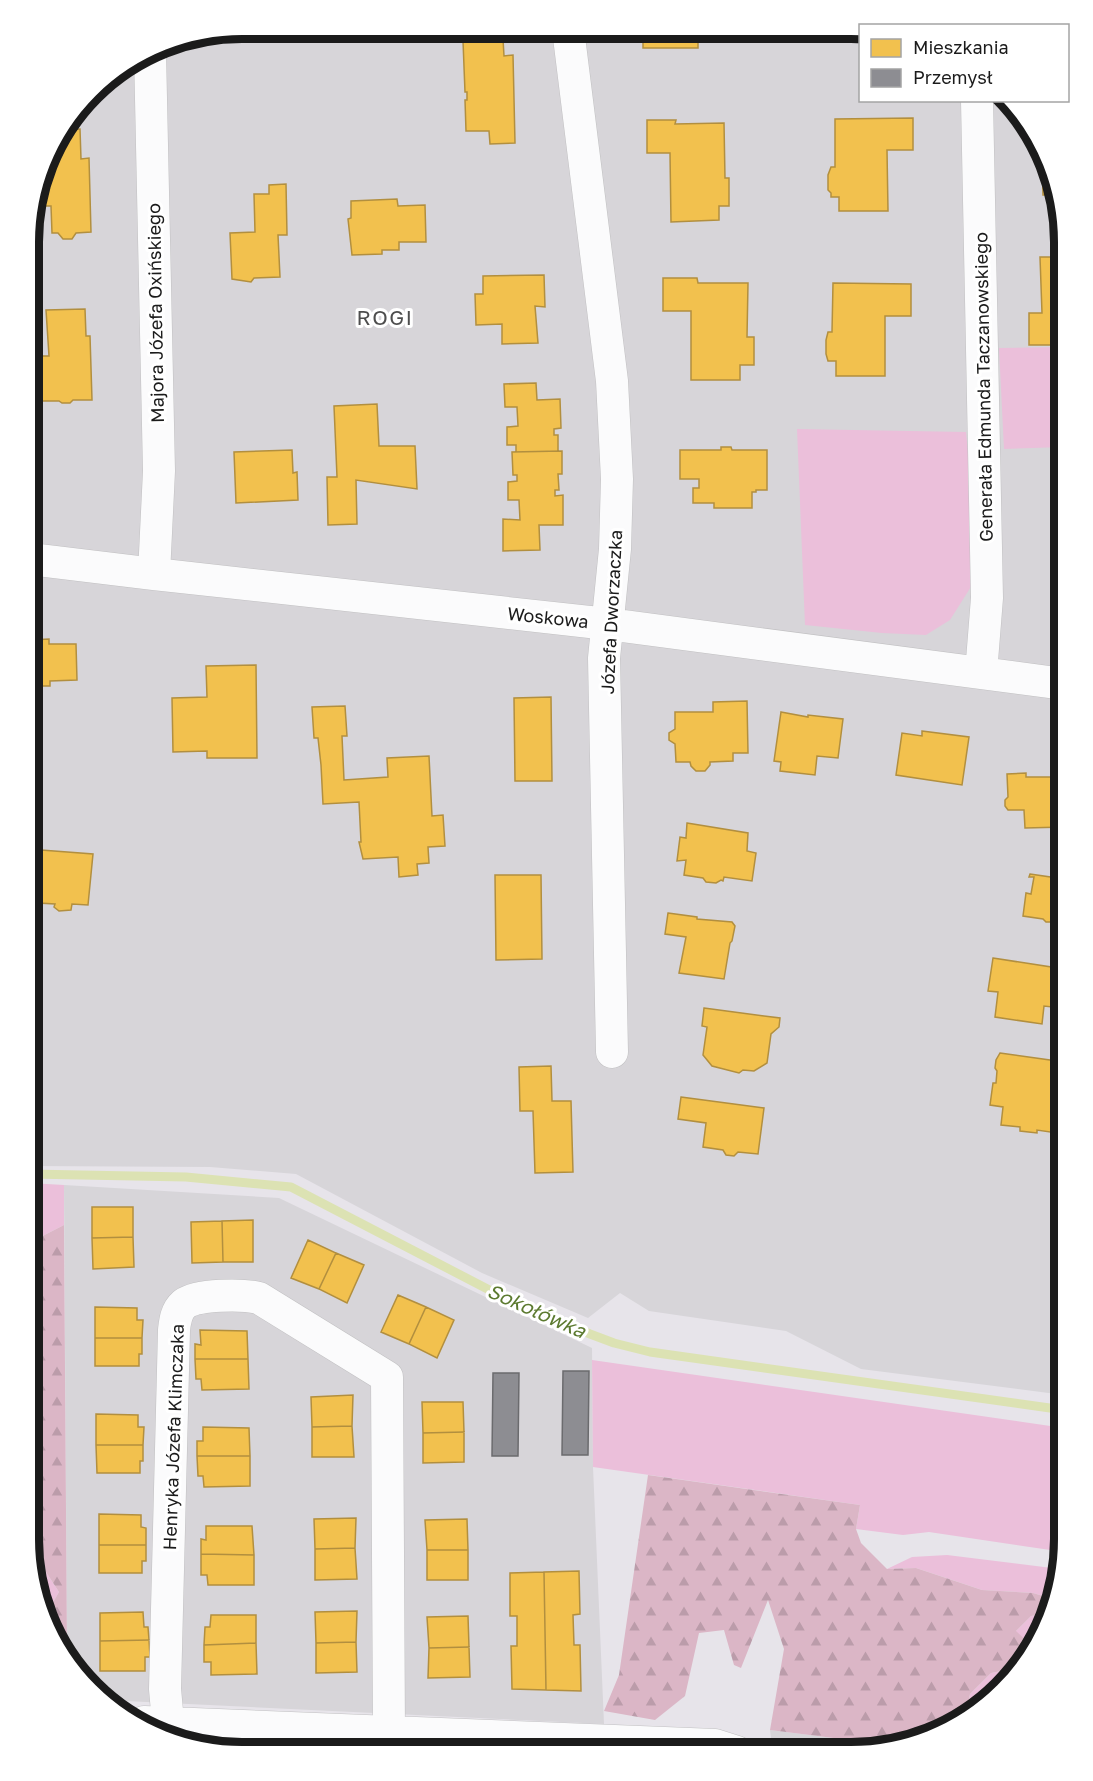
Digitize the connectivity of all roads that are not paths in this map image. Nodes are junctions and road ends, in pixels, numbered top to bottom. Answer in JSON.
{"nodes":[{"id":1,"x":569,"y":39,"type":"edge"},
{"id":2,"x":150,"y":61,"type":"edge"},
{"id":3,"x":977,"y":102,"type":"edge"},
{"id":4,"x":39,"y":559,"type":"edge"},
{"id":5,"x":154,"y":574,"type":"junction"},
{"id":6,"x":608,"y":624,"type":"junction"},
{"id":7,"x":981,"y":673,"type":"junction"},
{"id":8,"x":1054,"y":683,"type":"edge"},
{"id":9,"x":612,"y":1052,"type":"dead end"},
{"id":10,"x":156,"y":1723,"type":"edge"},
{"id":11,"x":389,"y":1732,"type":"junction"},
{"id":12,"x":640,"y":1742,"type":"edge"}],
"edges":[{"from":1,"to":6,"type":"street","name":"Józefa Dworzaczka"},
{"from":2,"to":5,"type":"street","name":"Majora Józefa Oxińskiego"},
{"from":3,"to":7,"type":"street","name":"Generała Edmunda Taczanowskiego"},
{"from":4,"to":5,"type":"street","name":"Woskowa"},
{"from":5,"to":6,"type":"street","name":"Woskowa"},
{"from":6,"to":7,"type":"street","name":"Woskowa"},
{"from":6,"to":9,"type":"street","name":"Józefa Dworzaczka"},
{"from":7,"to":8,"type":"street","name":"Woskowa"},
{"from":10,"to":11,"type":"street"},
{"from":10,"to":11,"type":"street","name":"Henryka Józefa Klimczaka"},
{"from":11,"to":12,"type":"street"}]}
